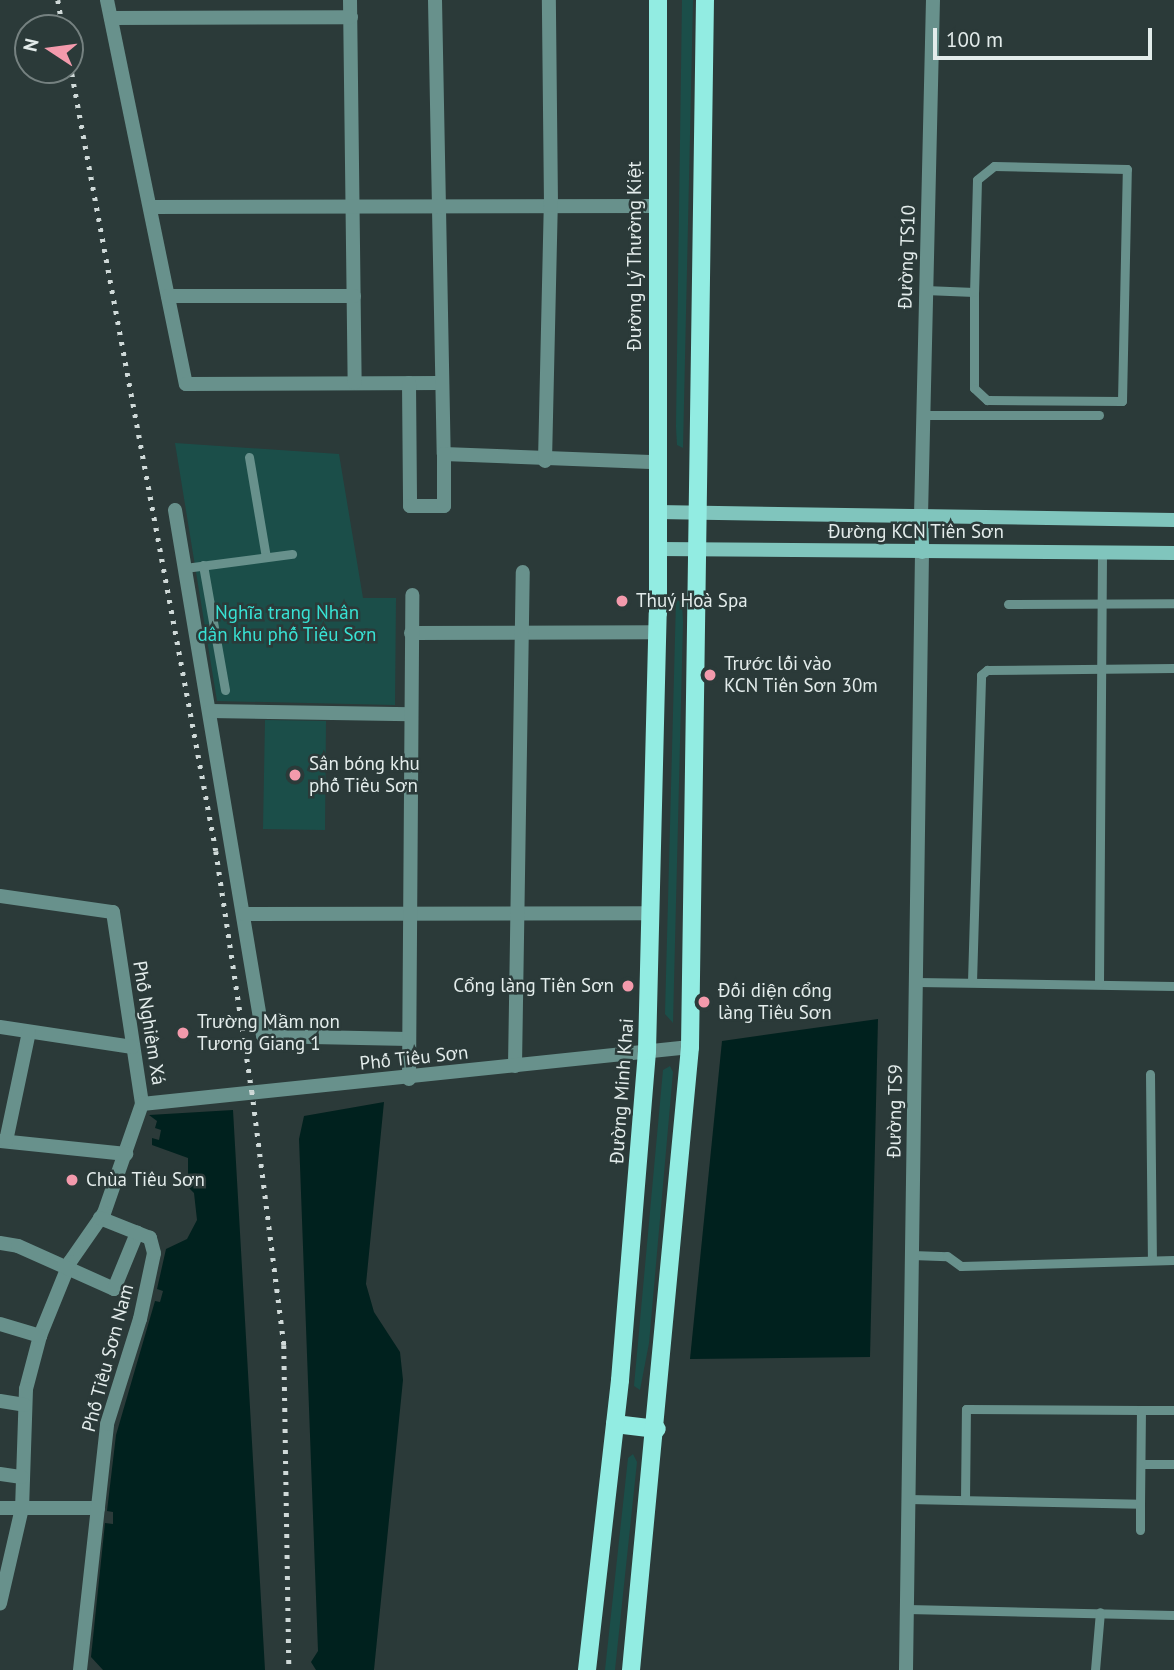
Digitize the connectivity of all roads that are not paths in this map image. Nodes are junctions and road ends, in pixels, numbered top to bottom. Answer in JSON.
{"nodes":[{"id":1,"x":107,"y":0,"type":"edge"},
{"id":2,"x":350,"y":0,"type":"edge"},
{"id":3,"x":435,"y":0,"type":"edge"},
{"id":4,"x":549,"y":0,"type":"edge"},
{"id":5,"x":658,"y":0,"type":"edge"},
{"id":6,"x":705,"y":0,"type":"edge"},
{"id":7,"x":933,"y":0,"type":"edge"},
{"id":8,"x":351,"y":16,"type":"junction"},
{"id":9,"x":111,"y":18,"type":"junction"},
{"id":10,"x":551,"y":205,"type":"junction"},
{"id":11,"x":439,"y":206,"type":"junction"},
{"id":12,"x":656,"y":206,"type":"junction"},
{"id":13,"x":353,"y":207,"type":"junction"},
{"id":14,"x":150,"y":208,"type":"junction"},
{"id":15,"x":925,"y":290,"type":"junction"},
{"id":16,"x":974,"y":292,"type":"junction"},
{"id":17,"x":168,"y":296,"type":"junction"},
{"id":18,"x":354,"y":296,"type":"junction"},
{"id":19,"x":355,"y":383,"type":"junction"},
{"id":20,"x":410,"y":383,"type":"junction"},
{"id":21,"x":442,"y":383,"type":"junction"},
{"id":22,"x":921,"y":415,"type":"junction"},
{"id":23,"x":1099,"y":415,"type":"dead end"},
{"id":24,"x":443,"y":454,"type":"junction"},
{"id":25,"x":249,"y":457,"type":"dead end"},
{"id":26,"x":545,"y":461,"type":"junction"},
{"id":27,"x":657,"y":462,"type":"junction"},
{"id":28,"x":175,"y":510,"type":"dead end"},
{"id":29,"x":657,"y":512,"type":"junction"},
{"id":30,"x":697,"y":512,"type":"junction"},
{"id":31,"x":920,"y":516,"type":"junction"},
{"id":32,"x":1174,"y":520,"type":"edge"},
{"id":33,"x":657,"y":549,"type":"junction"},
{"id":34,"x":698,"y":550,"type":"junction"},
{"id":35,"x":922,"y":552,"type":"junction"},
{"id":36,"x":1102,"y":552,"type":"junction"},
{"id":37,"x":1174,"y":553,"type":"edge"},
{"id":38,"x":292,"y":554,"type":"dead end"},
{"id":39,"x":267,"y":557,"type":"junction"},
{"id":40,"x":204,"y":565,"type":"junction"},
{"id":41,"x":185,"y":568,"type":"junction"},
{"id":42,"x":523,"y":572,"type":"dead end"},
{"id":43,"x":412,"y":595,"type":"dead end"},
{"id":44,"x":1101,"y":603,"type":"junction"},
{"id":45,"x":1174,"y":603,"type":"edge"},
{"id":46,"x":1008,"y":604,"type":"dead end"},
{"id":47,"x":657,"y":632,"type":"junction"},
{"id":48,"x":411,"y":633,"type":"junction"},
{"id":49,"x":522,"y":633,"type":"junction"},
{"id":50,"x":1174,"y":668,"type":"edge"},
{"id":51,"x":1100,"y":669,"type":"junction"},
{"id":52,"x":225,"y":690,"type":"dead end"},
{"id":53,"x":210,"y":711,"type":"junction"},
{"id":54,"x":411,"y":714,"type":"junction"},
{"id":55,"x":0,"y":896,"type":"edge"},
{"id":56,"x":517,"y":913,"type":"junction"},
{"id":57,"x":652,"y":913,"type":"junction"},
{"id":58,"x":244,"y":914,"type":"junction"},
{"id":59,"x":410,"y":914,"type":"junction"},
{"id":60,"x":916,"y":982,"type":"junction"},
{"id":61,"x":972,"y":982,"type":"junction"},
{"id":62,"x":1099,"y":984,"type":"junction"},
{"id":63,"x":1174,"y":986,"type":"edge"},
{"id":64,"x":0,"y":1027,"type":"edge"},
{"id":65,"x":29,"y":1032,"type":"junction"},
{"id":66,"x":409,"y":1039,"type":"junction"},
{"id":67,"x":132,"y":1047,"type":"junction"},
{"id":68,"x":690,"y":1047,"type":"junction"},
{"id":69,"x":647,"y":1051,"type":"junction"},
{"id":70,"x":515,"y":1066,"type":"junction"},
{"id":71,"x":1150,"y":1074,"type":"dead end"},
{"id":72,"x":409,"y":1079,"type":"junction"},
{"id":73,"x":142,"y":1104,"type":"junction"},
{"id":74,"x":3,"y":1141,"type":"edge"},
{"id":75,"x":127,"y":1154,"type":"junction"},
{"id":76,"x":100,"y":1218,"type":"junction"},
{"id":77,"x":137,"y":1233,"type":"junction"},
{"id":78,"x":0,"y":1243,"type":"edge"},
{"id":79,"x":912,"y":1255,"type":"junction"},
{"id":80,"x":1152,"y":1260,"type":"junction"},
{"id":81,"x":1174,"y":1260,"type":"edge"},
{"id":82,"x":66,"y":1269,"type":"junction"},
{"id":83,"x":0,"y":1324,"type":"edge"},
{"id":84,"x":40,"y":1336,"type":"junction"},
{"id":85,"x":0,"y":1401,"type":"edge"},
{"id":86,"x":25,"y":1405,"type":"junction"},
{"id":87,"x":1141,"y":1410,"type":"junction"},
{"id":88,"x":1174,"y":1410,"type":"edge"},
{"id":89,"x":615,"y":1424,"type":"junction"},
{"id":90,"x":657,"y":1429,"type":"junction"},
{"id":91,"x":1141,"y":1464,"type":"junction"},
{"id":92,"x":1174,"y":1464,"type":"edge"},
{"id":93,"x":0,"y":1474,"type":"edge"},
{"id":94,"x":22,"y":1477,"type":"junction"},
{"id":95,"x":908,"y":1499,"type":"junction"},
{"id":96,"x":965,"y":1500,"type":"junction"},
{"id":97,"x":1140,"y":1504,"type":"junction"},
{"id":98,"x":0,"y":1508,"type":"edge"},
{"id":99,"x":22,"y":1508,"type":"junction"},
{"id":100,"x":98,"y":1508,"type":"junction"},
{"id":101,"x":1140,"y":1530,"type":"dead end"},
{"id":102,"x":0,"y":1603,"type":"edge"},
{"id":103,"x":907,"y":1609,"type":"junction"},
{"id":104,"x":1100,"y":1612,"type":"junction"},
{"id":105,"x":1174,"y":1615,"type":"edge"},
{"id":106,"x":79,"y":1670,"type":"edge"},
{"id":107,"x":587,"y":1670,"type":"edge"},
{"id":108,"x":631,"y":1670,"type":"edge"},
{"id":109,"x":906,"y":1670,"type":"edge"},
{"id":110,"x":1095,"y":1670,"type":"edge"}],
"edges":[{"from":1,"to":9,"type":"street"},
{"from":2,"to":8,"type":"street"},
{"from":3,"to":11,"type":"street"},
{"from":4,"to":10,"type":"street"},
{"from":5,"to":12,"type":"main road","name":"Đường Lý Thường Kiệt"},
{"from":6,"to":30,"type":"main road"},
{"from":7,"to":15,"type":"street","name":"Đường TS10"},
{"from":8,"to":9,"type":"street"},
{"from":8,"to":13,"type":"street"},
{"from":9,"to":14,"type":"street"},
{"from":10,"to":11,"type":"street"},
{"from":10,"to":12,"type":"street"},
{"from":10,"to":26,"type":"street"},
{"from":11,"to":13,"type":"street"},
{"from":11,"to":21,"type":"street"},
{"from":12,"to":27,"type":"main road","name":"Đường Lý Thường Kiệt"},
{"from":13,"to":14,"type":"street"},
{"from":13,"to":18,"type":"street"},
{"from":14,"to":17,"type":"street"},
{"from":15,"to":16,"type":"lane"},
{"from":15,"to":22,"type":"street","name":"Đường TS10"},
{"from":16,"to":16,"type":"lane"},
{"from":17,"to":18,"type":"street"},
{"from":17,"to":19,"type":"street"},
{"from":18,"to":19,"type":"street"},
{"from":19,"to":20,"type":"street"},
{"from":20,"to":21,"type":"street"},
{"from":20,"to":24,"type":"street"},
{"from":21,"to":24,"type":"street"},
{"from":22,"to":23,"type":"lane"},
{"from":22,"to":31,"type":"street","name":"Đường TS10"},
{"from":24,"to":26,"type":"street"},
{"from":25,"to":39,"type":"lane"},
{"from":26,"to":27,"type":"street"},
{"from":27,"to":29,"type":"main road","name":"Đường Lý Thường Kiệt"},
{"from":28,"to":41,"type":"street"},
{"from":29,"to":30,"type":"main road","name":"Đường KCN Tiên Sơn"},
{"from":29,"to":33,"type":"main road","name":"Đường Minh Khai"},
{"from":30,"to":31,"type":"main road","name":"Đường KCN Tiên Sơn"},
{"from":30,"to":34,"type":"main road"},
{"from":31,"to":32,"type":"main road","name":"Đường KCN Tiên Sơn"},
{"from":31,"to":35,"type":"main road"},
{"from":33,"to":34,"type":"main road","name":"Đường KCN Tiên Sơn"},
{"from":33,"to":47,"type":"main road","name":"Đường Minh Khai"},
{"from":34,"to":35,"type":"main road","name":"Đường KCN Tiên Sơn"},
{"from":34,"to":68,"type":"main road"},
{"from":35,"to":36,"type":"main road","name":"Đường KCN Tiên Sơn"},
{"from":35,"to":60,"type":"street","name":"Đường TS9"},
{"from":36,"to":37,"type":"main road","name":"Đường KCN Tiên Sơn"},
{"from":36,"to":44,"type":"lane"},
{"from":38,"to":39,"type":"lane"},
{"from":39,"to":40,"type":"lane"},
{"from":40,"to":41,"type":"lane"},
{"from":40,"to":52,"type":"lane"},
{"from":41,"to":53,"type":"street"},
{"from":42,"to":49,"type":"street"},
{"from":43,"to":48,"type":"street"},
{"from":44,"to":45,"type":"lane"},
{"from":44,"to":46,"type":"lane"},
{"from":44,"to":51,"type":"lane"},
{"from":47,"to":49,"type":"street"},
{"from":47,"to":57,"type":"main road","name":"Đường Minh Khai"},
{"from":48,"to":49,"type":"street"},
{"from":48,"to":54,"type":"street"},
{"from":49,"to":56,"type":"street"},
{"from":50,"to":51,"type":"lane"},
{"from":51,"to":61,"type":"lane"},
{"from":51,"to":62,"type":"lane"},
{"from":53,"to":54,"type":"street"},
{"from":53,"to":58,"type":"street"},
{"from":54,"to":59,"type":"street"},
{"from":55,"to":67,"type":"street","name":"Phố Nghiêm Xá"},
{"from":56,"to":57,"type":"street"},
{"from":56,"to":59,"type":"street"},
{"from":56,"to":70,"type":"street"},
{"from":57,"to":69,"type":"main road","name":"Đường Minh Khai"},
{"from":58,"to":59,"type":"street"},
{"from":58,"to":66,"type":"street"},
{"from":59,"to":66,"type":"street"},
{"from":60,"to":61,"type":"lane"},
{"from":60,"to":79,"type":"street","name":"Đường TS9"},
{"from":61,"to":62,"type":"lane"},
{"from":62,"to":63,"type":"lane"},
{"from":64,"to":65,"type":"street"},
{"from":65,"to":67,"type":"street"},
{"from":65,"to":74,"type":"street"},
{"from":66,"to":72,"type":"street"},
{"from":67,"to":73,"type":"street","name":"Phố Nghiêm Xá"},
{"from":68,"to":69,"type":"street","name":"Phố Tiêu Sơn"},
{"from":68,"to":90,"type":"main road"},
{"from":69,"to":70,"type":"street","name":"Phố Tiêu Sơn"},
{"from":69,"to":89,"type":"main road","name":"Đường Minh Khai"},
{"from":70,"to":72,"type":"street","name":"Phố Tiêu Sơn"},
{"from":71,"to":80,"type":"lane"},
{"from":72,"to":73,"type":"street","name":"Phố Tiêu Sơn"},
{"from":73,"to":75,"type":"street","name":"Phố Nghiêm Xá"},
{"from":74,"to":75,"type":"street"},
{"from":75,"to":76,"type":"street","name":"Phố Nghiêm Xá"},
{"from":76,"to":77,"type":"street"},
{"from":76,"to":82,"type":"street","name":"Phố Nghiêm Xá"},
{"from":77,"to":82,"type":"street"},
{"from":77,"to":100,"type":"street","name":"Phố Tiêu Sơn Nam"},
{"from":78,"to":82,"type":"street"},
{"from":79,"to":80,"type":"lane"},
{"from":79,"to":95,"type":"street","name":"Đường TS9"},
{"from":80,"to":81,"type":"lane"},
{"from":82,"to":84,"type":"street","name":"Phố Nghiêm Xá"},
{"from":83,"to":84,"type":"street"},
{"from":84,"to":86,"type":"street","name":"Phố Nghiêm Xá"},
{"from":85,"to":86,"type":"street"},
{"from":86,"to":94,"type":"street","name":"Phố Nghiêm Xá"},
{"from":87,"to":88,"type":"lane"},
{"from":87,"to":91,"type":"lane"},
{"from":87,"to":96,"type":"lane"},
{"from":89,"to":90,"type":"main road"},
{"from":89,"to":107,"type":"main road","name":"Đường Minh Khai"},
{"from":90,"to":108,"type":"main road"},
{"from":91,"to":92,"type":"lane"},
{"from":91,"to":97,"type":"lane"},
{"from":93,"to":94,"type":"street"},
{"from":94,"to":99,"type":"street","name":"Phố Nghiêm Xá"},
{"from":95,"to":96,"type":"lane"},
{"from":95,"to":103,"type":"street","name":"Đường TS9"},
{"from":96,"to":97,"type":"lane"},
{"from":97,"to":101,"type":"lane"},
{"from":98,"to":99,"type":"street"},
{"from":99,"to":100,"type":"street"},
{"from":99,"to":102,"type":"street","name":"Phố Nghiêm Xá"},
{"from":100,"to":106,"type":"street","name":"Phố Tiêu Sơn Nam"},
{"from":103,"to":104,"type":"lane"},
{"from":103,"to":109,"type":"street","name":"Đường TS9"},
{"from":104,"to":105,"type":"lane"},
{"from":104,"to":110,"type":"lane"}]}
